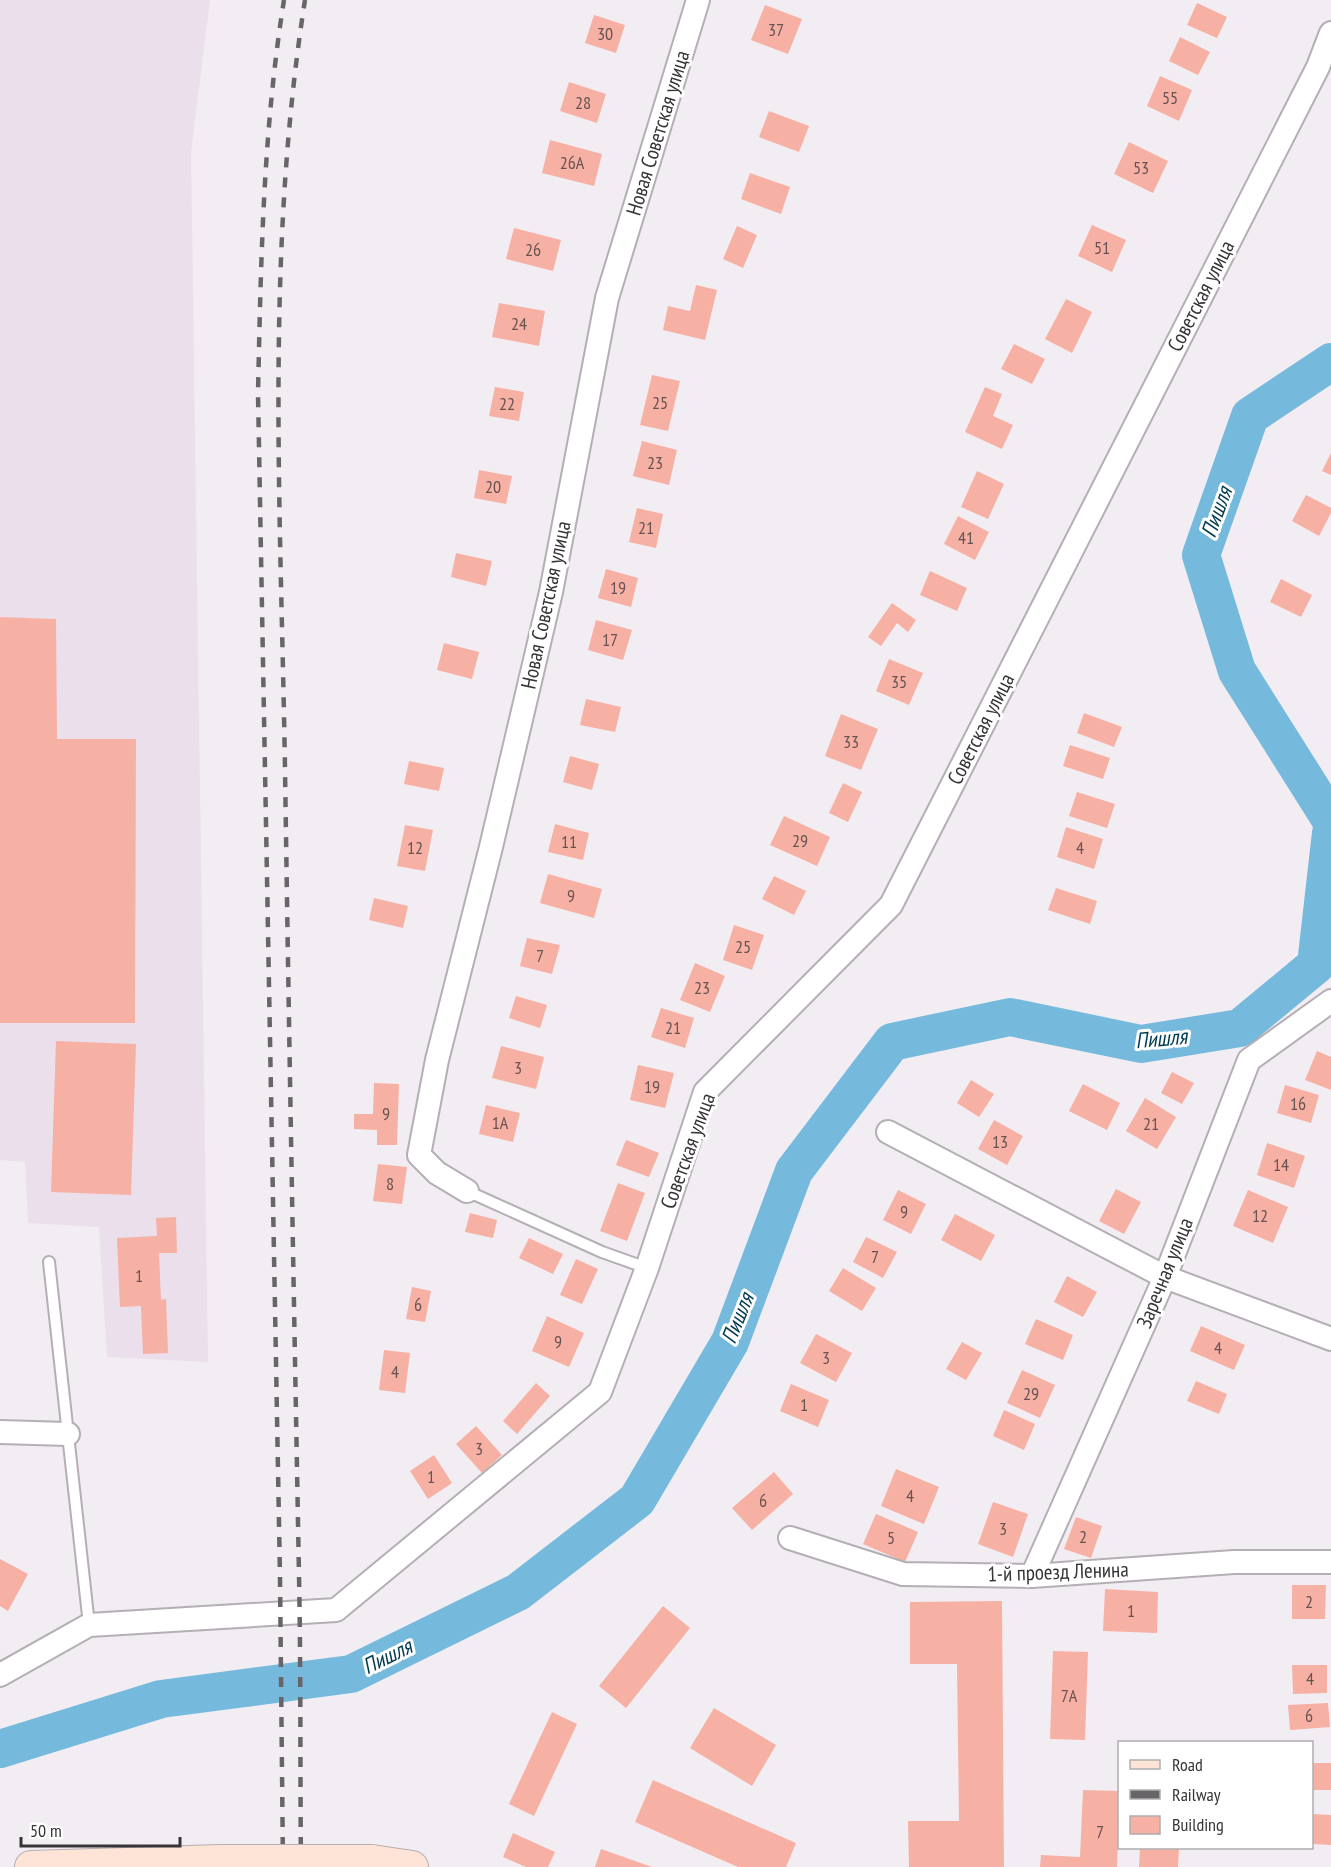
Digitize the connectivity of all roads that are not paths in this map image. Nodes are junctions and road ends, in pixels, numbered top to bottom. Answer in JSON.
{"nodes":[{"id":1,"x":698,"y":0,"type":"edge"},
{"id":2,"x":1331,"y":33,"type":"edge"},
{"id":3,"x":1331,"y":1000,"type":"edge"},
{"id":4,"x":888,"y":1132,"type":"dead end"},
{"id":5,"x":467,"y":1191,"type":"joint"},
{"id":6,"x":50,"y":1262,"type":"dead end"},
{"id":7,"x":647,"y":1268,"type":"junction"},
{"id":8,"x":1165,"y":1277,"type":"junction"},
{"id":9,"x":1331,"y":1340,"type":"edge"},
{"id":10,"x":0,"y":1432,"type":"edge"},
{"id":11,"x":68,"y":1434,"type":"junction"},
{"id":12,"x":790,"y":1538,"type":"dead end"},
{"id":13,"x":1331,"y":1562,"type":"edge"},
{"id":14,"x":1032,"y":1576,"type":"junction"},
{"id":15,"x":89,"y":1624,"type":"junction"},
{"id":16,"x":0,"y":1675,"type":"edge"},
{"id":17,"x":31,"y":1867,"type":"edge"},
{"id":18,"x":412,"y":1867,"type":"edge"}],
"edges":[{"from":1,"to":5,"type":"street","name":"Новая Советская улица"},
{"from":2,"to":7,"type":"street","name":"Советская улица"},
{"from":3,"to":8,"type":"street","name":"Заречная улица"},
{"from":4,"to":8,"type":"street"},
{"from":5,"to":7,"type":"lane"},
{"from":6,"to":11,"type":"lane"},
{"from":7,"to":15,"type":"street","name":"Советская улица"},
{"from":8,"to":9,"type":"street"},
{"from":8,"to":14,"type":"street","name":"Заречная улица"},
{"from":10,"to":11,"type":"street"},
{"from":11,"to":15,"type":"lane"},
{"from":12,"to":14,"type":"street","name":"1-й проезд Ленина"},
{"from":13,"to":14,"type":"street","name":"1-й проезд Ленина"},
{"from":15,"to":16,"type":"street"},
{"from":17,"to":18,"type":"main road","bridge":true}]}
